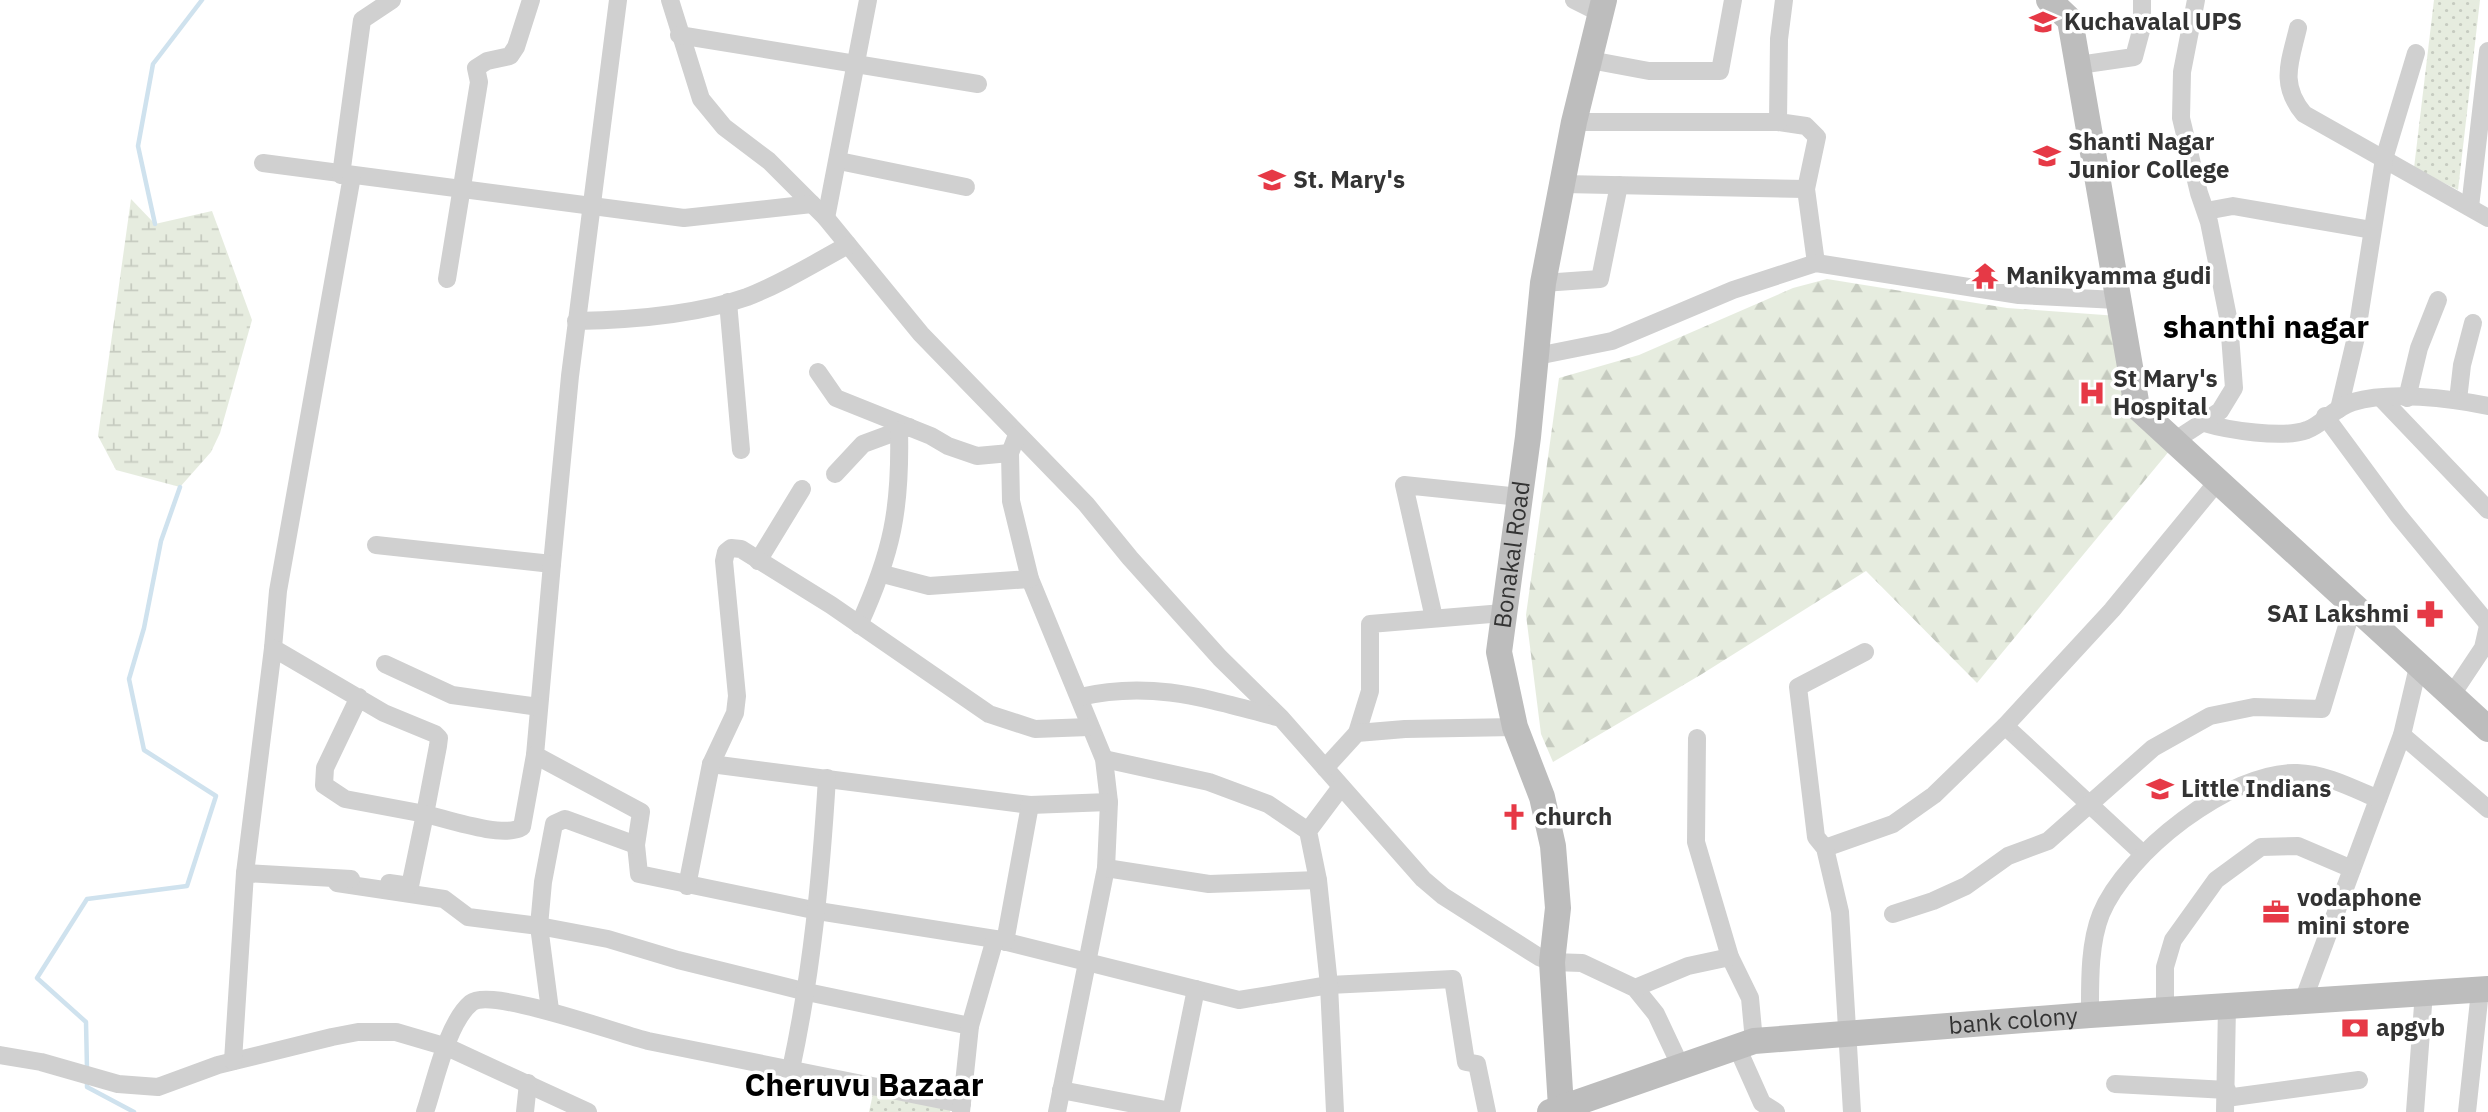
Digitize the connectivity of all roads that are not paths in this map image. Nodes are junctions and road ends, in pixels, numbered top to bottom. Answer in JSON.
{"nodes":[{"id":1,"x":392,"y":0,"type":"edge"},
{"id":2,"x":531,"y":0,"type":"edge"},
{"id":3,"x":618,"y":0,"type":"edge"},
{"id":4,"x":670,"y":0,"type":"edge"},
{"id":5,"x":867,"y":0,"type":"edge"},
{"id":6,"x":1574,"y":0,"type":"edge"},
{"id":7,"x":1733,"y":0,"type":"edge"},
{"id":8,"x":1784,"y":0,"type":"edge"},
{"id":9,"x":2049,"y":0,"type":"edge"},
{"id":10,"x":2142,"y":0,"type":"edge"},
{"id":11,"x":2196,"y":0,"type":"edge"},
{"id":12,"x":1602,"y":6,"type":"edge"},
{"id":13,"x":2072,"y":10,"type":"edge"},
{"id":14,"x":2298,"y":28,"type":"dead end"},
{"id":15,"x":679,"y":35,"type":"junction"},
{"id":16,"x":2488,"y":51,"type":"edge"},
{"id":17,"x":2416,"y":53,"type":"dead end"},
{"id":18,"x":1590,"y":60,"type":"junction"},
{"id":19,"x":856,"y":62,"type":"junction"},
{"id":20,"x":2079,"y":65,"type":"junction"},
{"id":21,"x":978,"y":84,"type":"dead end"},
{"id":22,"x":1574,"y":122,"type":"junction"},
{"id":23,"x":1778,"y":122,"type":"junction"},
{"id":24,"x":2384,"y":159,"type":"junction"},
{"id":25,"x":839,"y":161,"type":"junction"},
{"id":26,"x":263,"y":163,"type":"dead end"},
{"id":27,"x":346,"y":175,"type":"junction"},
{"id":28,"x":1563,"y":184,"type":"junction"},
{"id":29,"x":1619,"y":185,"type":"junction"},
{"id":30,"x":461,"y":187,"type":"junction"},
{"id":31,"x":966,"y":187,"type":"dead end"},
{"id":32,"x":1806,"y":189,"type":"junction"},
{"id":33,"x":812,"y":204,"type":"junction"},
{"id":34,"x":590,"y":207,"type":"junction"},
{"id":35,"x":2470,"y":207,"type":"junction"},
{"id":36,"x":2206,"y":211,"type":"junction"},
{"id":37,"x":826,"y":218,"type":"junction"},
{"id":38,"x":2488,"y":218,"type":"edge"},
{"id":39,"x":2372,"y":230,"type":"junction"},
{"id":40,"x":848,"y":246,"type":"junction"},
{"id":41,"x":1816,"y":262,"type":"junction"},
{"id":42,"x":447,"y":279,"type":"dead end"},
{"id":43,"x":1543,"y":283,"type":"junction"},
{"id":44,"x":2117,"y":300,"type":"junction"},
{"id":45,"x":2438,"y":300,"type":"dead end"},
{"id":46,"x":728,"y":302,"type":"junction"},
{"id":47,"x":576,"y":321,"type":"junction"},
{"id":48,"x":2473,"y":323,"type":"dead end"},
{"id":49,"x":1537,"y":356,"type":"junction"},
{"id":50,"x":818,"y":372,"type":"dead end"},
{"id":51,"x":2407,"y":398,"type":"junction"},
{"id":52,"x":2382,"y":399,"type":"junction"},
{"id":53,"x":2458,"y":400,"type":"junction"},
{"id":54,"x":2488,"y":406,"type":"edge"},
{"id":55,"x":2332,"y":413,"type":"junction"},
{"id":56,"x":2204,"y":423,"type":"junction"},
{"id":57,"x":904,"y":429,"type":"junction"},
{"id":58,"x":1017,"y":435,"type":"junction"},
{"id":59,"x":2174,"y":441,"type":"junction"},
{"id":60,"x":741,"y":450,"type":"dead end"},
{"id":61,"x":1010,"y":453,"type":"junction"},
{"id":62,"x":835,"y":474,"type":"dead end"},
{"id":63,"x":2218,"y":481,"type":"junction"},
{"id":64,"x":802,"y":489,"type":"dead end"},
{"id":65,"x":1520,"y":497,"type":"junction"},
{"id":66,"x":2488,"y":510,"type":"edge"},
{"id":67,"x":376,"y":545,"type":"dead end"},
{"id":68,"x":758,"y":561,"type":"junction"},
{"id":69,"x":552,"y":564,"type":"junction"},
{"id":70,"x":883,"y":574,"type":"junction"},
{"id":71,"x":1030,"y":579,"type":"junction"},
{"id":72,"x":2353,"y":606,"type":"junction"},
{"id":73,"x":1503,"y":614,"type":"junction"},
{"id":74,"x":1434,"y":618,"type":"junction"},
{"id":75,"x":859,"y":625,"type":"junction"},
{"id":76,"x":2488,"y":628,"type":"edge"},
{"id":77,"x":273,"y":648,"type":"junction"},
{"id":78,"x":1866,"y":652,"type":"dead end"},
{"id":79,"x":385,"y":664,"type":"dead end"},
{"id":80,"x":2418,"y":667,"type":"junction"},
{"id":81,"x":2451,"y":696,"type":"junction"},
{"id":82,"x":359,"y":697,"type":"junction"},
{"id":83,"x":1080,"y":698,"type":"junction"},
{"id":84,"x":539,"y":707,"type":"junction"},
{"id":85,"x":1281,"y":718,"type":"junction"},
{"id":86,"x":2005,"y":726,"type":"junction"},
{"id":87,"x":1089,"y":727,"type":"junction"},
{"id":88,"x":1515,"y":727,"type":"junction"},
{"id":89,"x":2488,"y":729,"type":"edge"},
{"id":90,"x":1357,"y":733,"type":"junction"},
{"id":91,"x":2402,"y":735,"type":"junction"},
{"id":92,"x":1697,"y":738,"type":"dead end"},
{"id":93,"x":535,"y":755,"type":"junction"},
{"id":94,"x":1104,"y":759,"type":"junction"},
{"id":95,"x":711,"y":764,"type":"junction"},
{"id":96,"x":1325,"y":768,"type":"junction"},
{"id":97,"x":827,"y":778,"type":"junction"},
{"id":98,"x":1341,"y":787,"type":"junction"},
{"id":99,"x":2378,"y":799,"type":"junction"},
{"id":100,"x":1109,"y":802,"type":"junction"},
{"id":101,"x":2089,"y":804,"type":"junction"},
{"id":102,"x":1030,"y":805,"type":"junction"},
{"id":103,"x":2488,"y":808,"type":"edge"},
{"id":104,"x":425,"y":814,"type":"junction"},
{"id":105,"x":1308,"y":831,"type":"junction"},
{"id":106,"x":636,"y":845,"type":"junction"},
{"id":107,"x":1825,"y":848,"type":"junction"},
{"id":108,"x":2143,"y":854,"type":"junction"},
{"id":109,"x":1106,"y":867,"type":"junction"},
{"id":110,"x":2352,"y":869,"type":"junction"},
{"id":111,"x":245,"y":873,"type":"junction"},
{"id":112,"x":1318,"y":880,"type":"junction"},
{"id":113,"x":337,"y":883,"type":"dead end"},
{"id":114,"x":687,"y":886,"type":"junction"},
{"id":115,"x":818,"y":911,"type":"junction"},
{"id":116,"x":1893,"y":914,"type":"dead end"},
{"id":117,"x":539,"y":926,"type":"junction"},
{"id":118,"x":1000,"y":941,"type":"junction"},
{"id":119,"x":1730,"y":957,"type":"junction"},
{"id":120,"x":1087,"y":961,"type":"junction"},
{"id":121,"x":1552,"y":961,"type":"junction"},
{"id":122,"x":1329,"y":985,"type":"junction"},
{"id":123,"x":1634,"y":988,"type":"junction"},
{"id":124,"x":1196,"y":989,"type":"junction"},
{"id":125,"x":2484,"y":990,"type":"edge"},
{"id":126,"x":807,"y":992,"type":"junction"},
{"id":127,"x":2424,"y":992,"type":"junction"},
{"id":128,"x":2302,"y":1001,"type":"junction"},
{"id":129,"x":2227,"y":1006,"type":"junction"},
{"id":130,"x":550,"y":1010,"type":"junction"},
{"id":131,"x":2165,"y":1010,"type":"junction"},
{"id":132,"x":2090,"y":1015,"type":"junction"},
{"id":133,"x":970,"y":1026,"type":"junction"},
{"id":134,"x":1845,"y":1033,"type":"junction"},
{"id":135,"x":1746,"y":1044,"type":"junction"},
{"id":136,"x":447,"y":1047,"type":"junction"},
{"id":137,"x":0,"y":1055,"type":"edge"},
{"id":138,"x":233,"y":1060,"type":"junction"},
{"id":139,"x":1680,"y":1065,"type":"junction"},
{"id":140,"x":791,"y":1069,"type":"junction"},
{"id":141,"x":2359,"y":1080,"type":"dead end"},
{"id":142,"x":528,"y":1083,"type":"junction"},
{"id":143,"x":2115,"y":1084,"type":"dead end"},
{"id":144,"x":1062,"y":1090,"type":"junction"},
{"id":145,"x":2226,"y":1100,"type":"edge"},
{"id":146,"x":962,"y":1108,"type":"edge"},
{"id":147,"x":580,"y":1110,"type":"edge"},
{"id":148,"x":1557,"y":1110,"type":"edge"},
{"id":149,"x":425,"y":1112,"type":"edge"},
{"id":150,"x":525,"y":1112,"type":"edge"},
{"id":151,"x":1057,"y":1112,"type":"edge"},
{"id":152,"x":1171,"y":1112,"type":"edge"},
{"id":153,"x":1335,"y":1112,"type":"edge"},
{"id":154,"x":1487,"y":1112,"type":"edge"},
{"id":155,"x":1776,"y":1112,"type":"edge"},
{"id":156,"x":1852,"y":1112,"type":"edge"},
{"id":157,"x":2415,"y":1112,"type":"edge"},
{"id":158,"x":2467,"y":1112,"type":"edge"}],
"edges":[{"from":1,"to":27,"type":"street"},
{"from":2,"to":30,"type":"street"},
{"from":3,"to":34,"type":"street"},
{"from":4,"to":15,"type":"street"},
{"from":5,"to":19,"type":"street"},
{"from":6,"to":12,"type":"street"},
{"from":7,"to":18,"type":"street"},
{"from":8,"to":23,"type":"street"},
{"from":9,"to":13,"type":"main road"},
{"from":10,"to":20,"type":"street"},
{"from":11,"to":36,"type":"street"},
{"from":12,"to":18,"type":"main road","name":"Bonakal Road"},
{"from":13,"to":20,"type":"main road"},
{"from":14,"to":24,"type":"street"},
{"from":15,"to":19,"type":"street"},
{"from":15,"to":33,"type":"street"},
{"from":16,"to":35,"type":"street"},
{"from":17,"to":24,"type":"street"},
{"from":18,"to":22,"type":"main road","name":"Bonakal Road"},
{"from":19,"to":21,"type":"street"},
{"from":19,"to":25,"type":"street"},
{"from":20,"to":44,"type":"main road"},
{"from":22,"to":23,"type":"street"},
{"from":22,"to":28,"type":"main road","name":"Bonakal Road"},
{"from":23,"to":32,"type":"street"},
{"from":24,"to":35,"type":"street"},
{"from":24,"to":39,"type":"street"},
{"from":25,"to":31,"type":"street"},
{"from":25,"to":37,"type":"street"},
{"from":26,"to":27,"type":"street"},
{"from":27,"to":30,"type":"street"},
{"from":27,"to":77,"type":"street"},
{"from":28,"to":29,"type":"street"},
{"from":28,"to":43,"type":"main road","name":"Bonakal Road"},
{"from":29,"to":32,"type":"street"},
{"from":29,"to":43,"type":"street"},
{"from":30,"to":34,"type":"street"},
{"from":30,"to":42,"type":"street"},
{"from":32,"to":41,"type":"street"},
{"from":33,"to":34,"type":"street"},
{"from":33,"to":37,"type":"street"},
{"from":34,"to":47,"type":"street"},
{"from":35,"to":38,"type":"street"},
{"from":36,"to":39,"type":"street"},
{"from":36,"to":56,"type":"street"},
{"from":37,"to":40,"type":"street"},
{"from":39,"to":55,"type":"street"},
{"from":40,"to":46,"type":"street"},
{"from":40,"to":58,"type":"street"},
{"from":41,"to":44,"type":"street"},
{"from":41,"to":49,"type":"street"},
{"from":43,"to":49,"type":"main road","name":"Bonakal Road"},
{"from":44,"to":59,"type":"main road"},
{"from":45,"to":51,"type":"street"},
{"from":46,"to":47,"type":"street"},
{"from":46,"to":60,"type":"street"},
{"from":47,"to":69,"type":"street"},
{"from":48,"to":53,"type":"street"},
{"from":49,"to":65,"type":"main road","name":"Bonakal Road"},
{"from":50,"to":57,"type":"street"},
{"from":51,"to":52,"type":"street"},
{"from":51,"to":53,"type":"street"},
{"from":52,"to":55,"type":"street"},
{"from":52,"to":66,"type":"street"},
{"from":53,"to":54,"type":"street"},
{"from":55,"to":56,"type":"street"},
{"from":55,"to":76,"type":"street"},
{"from":56,"to":59,"type":"street"},
{"from":57,"to":61,"type":"street"},
{"from":57,"to":62,"type":"street"},
{"from":57,"to":70,"type":"street"},
{"from":58,"to":61,"type":"street"},
{"from":58,"to":85,"type":"street"},
{"from":59,"to":63,"type":"main road"},
{"from":61,"to":71,"type":"street"},
{"from":63,"to":72,"type":"main road"},
{"from":63,"to":86,"type":"street"},
{"from":64,"to":68,"type":"street"},
{"from":65,"to":73,"type":"main road","name":"Bonakal Road"},
{"from":65,"to":74,"type":"street"},
{"from":67,"to":69,"type":"street"},
{"from":68,"to":75,"type":"street"},
{"from":68,"to":95,"type":"street"},
{"from":69,"to":84,"type":"street"},
{"from":70,"to":71,"type":"street"},
{"from":70,"to":75,"type":"street"},
{"from":71,"to":83,"type":"street"},
{"from":72,"to":80,"type":"main road"},
{"from":72,"to":101,"type":"street"},
{"from":73,"to":74,"type":"street"},
{"from":73,"to":88,"type":"main road","name":"Bonakal Road"},
{"from":74,"to":90,"type":"street"},
{"from":75,"to":87,"type":"street"},
{"from":76,"to":81,"type":"street"},
{"from":77,"to":82,"type":"street"},
{"from":77,"to":111,"type":"street"},
{"from":78,"to":107,"type":"street"},
{"from":79,"to":84,"type":"street"},
{"from":80,"to":81,"type":"main road"},
{"from":80,"to":91,"type":"street"},
{"from":81,"to":89,"type":"main road"},
{"from":82,"to":104,"type":"street"},
{"from":82,"to":104,"type":"street"},
{"from":83,"to":85,"type":"street"},
{"from":83,"to":87,"type":"street"},
{"from":84,"to":93,"type":"street"},
{"from":85,"to":96,"type":"street"},
{"from":86,"to":101,"type":"street"},
{"from":86,"to":107,"type":"street"},
{"from":87,"to":94,"type":"street"},
{"from":88,"to":90,"type":"street"},
{"from":88,"to":121,"type":"main road","name":"Bonakal Road"},
{"from":90,"to":96,"type":"street"},
{"from":91,"to":99,"type":"street"},
{"from":91,"to":103,"type":"street"},
{"from":92,"to":119,"type":"street"},
{"from":93,"to":104,"type":"street"},
{"from":93,"to":106,"type":"street"},
{"from":94,"to":100,"type":"street"},
{"from":94,"to":105,"type":"street"},
{"from":95,"to":97,"type":"street"},
{"from":95,"to":114,"type":"street"},
{"from":96,"to":98,"type":"street"},
{"from":97,"to":102,"type":"street"},
{"from":97,"to":115,"type":"street"},
{"from":98,"to":105,"type":"street"},
{"from":98,"to":121,"type":"street"},
{"from":99,"to":108,"type":"street"},
{"from":99,"to":110,"type":"street"},
{"from":100,"to":102,"type":"street"},
{"from":100,"to":109,"type":"street"},
{"from":101,"to":108,"type":"street"},
{"from":101,"to":116,"type":"street"},
{"from":102,"to":118,"type":"street"},
{"from":104,"to":111,"type":"street"},
{"from":105,"to":112,"type":"street"},
{"from":106,"to":114,"type":"street"},
{"from":106,"to":117,"type":"street"},
{"from":107,"to":134,"type":"street"},
{"from":108,"to":132,"type":"street"},
{"from":109,"to":112,"type":"street"},
{"from":109,"to":120,"type":"street"},
{"from":110,"to":128,"type":"street"},
{"from":110,"to":131,"type":"street"},
{"from":111,"to":138,"type":"street"},
{"from":112,"to":122,"type":"street"},
{"from":113,"to":117,"type":"street"},
{"from":114,"to":115,"type":"street"},
{"from":115,"to":118,"type":"street"},
{"from":115,"to":126,"type":"street"},
{"from":117,"to":126,"type":"street"},
{"from":117,"to":130,"type":"street"},
{"from":118,"to":120,"type":"street"},
{"from":118,"to":133,"type":"street"},
{"from":119,"to":123,"type":"street"},
{"from":119,"to":135,"type":"street"},
{"from":120,"to":124,"type":"street"},
{"from":120,"to":144,"type":"street"},
{"from":121,"to":123,"type":"street"},
{"from":121,"to":148,"type":"main road","name":"Bonakal Road"},
{"from":122,"to":124,"type":"street"},
{"from":122,"to":153,"type":"street"},
{"from":122,"to":154,"type":"street"},
{"from":123,"to":139,"type":"street"},
{"from":124,"to":152,"type":"street"},
{"from":125,"to":127,"type":"main road","name":"bank colony"},
{"from":125,"to":158,"type":"street"},
{"from":126,"to":133,"type":"street"},
{"from":126,"to":140,"type":"street"},
{"from":127,"to":128,"type":"main road","name":"bank colony"},
{"from":127,"to":157,"type":"street"},
{"from":128,"to":129,"type":"main road","name":"bank colony"},
{"from":129,"to":131,"type":"main road","name":"bank colony"},
{"from":129,"to":145,"type":"street"},
{"from":130,"to":136,"type":"street"},
{"from":130,"to":140,"type":"street"},
{"from":131,"to":132,"type":"main road","name":"bank colony"},
{"from":132,"to":134,"type":"main road","name":"bank colony"},
{"from":133,"to":146,"type":"street"},
{"from":134,"to":135,"type":"main road","name":"bank colony"},
{"from":134,"to":156,"type":"street"},
{"from":135,"to":139,"type":"main road","name":"bank colony"},
{"from":135,"to":155,"type":"street"},
{"from":136,"to":138,"type":"street"},
{"from":136,"to":142,"type":"street"},
{"from":136,"to":149,"type":"street"},
{"from":137,"to":138,"type":"street"},
{"from":139,"to":148,"type":"main road","name":"bank colony"},
{"from":140,"to":146,"type":"street"},
{"from":141,"to":145,"type":"street"},
{"from":142,"to":147,"type":"street"},
{"from":142,"to":150,"type":"street"},
{"from":143,"to":145,"type":"street"},
{"from":144,"to":151,"type":"street"},
{"from":144,"to":152,"type":"street"}]}
